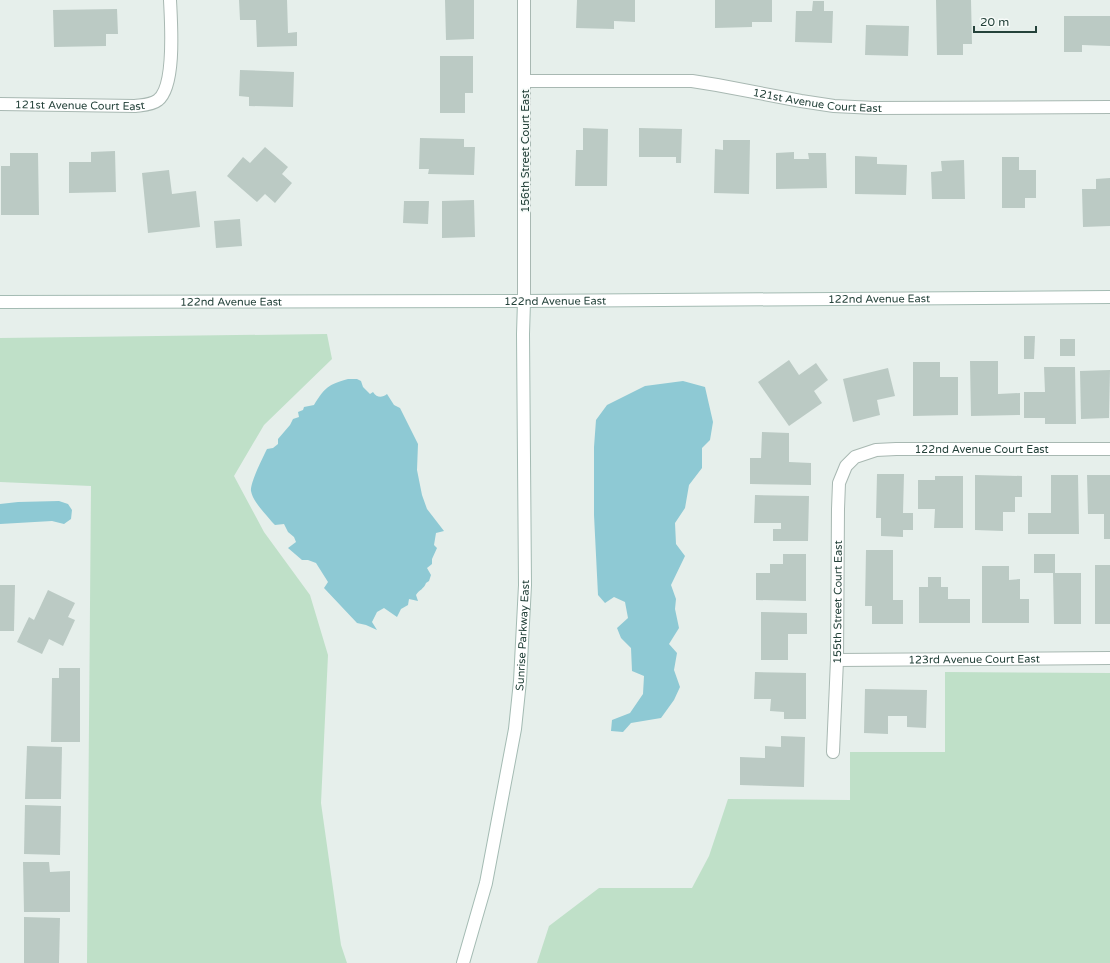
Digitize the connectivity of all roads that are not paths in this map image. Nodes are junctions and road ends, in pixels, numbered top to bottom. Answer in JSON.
{"nodes":[{"id":1,"x":170,"y":0,"type":"edge"},
{"id":2,"x":524,"y":0,"type":"edge"},
{"id":3,"x":525,"y":82,"type":"junction"},
{"id":4,"x":0,"y":104,"type":"edge"},
{"id":5,"x":1110,"y":107,"type":"edge"},
{"id":6,"x":1110,"y":297,"type":"edge"},
{"id":7,"x":524,"y":301,"type":"junction"},
{"id":8,"x":0,"y":302,"type":"edge"},
{"id":9,"x":1110,"y":449,"type":"edge"},
{"id":10,"x":856,"y":458,"type":"joint"},
{"id":11,"x":1110,"y":658,"type":"edge"},
{"id":12,"x":838,"y":660,"type":"junction"},
{"id":13,"x":833,"y":752,"type":"dead end"},
{"id":14,"x":463,"y":963,"type":"edge"}],
"edges":[{"from":1,"to":4,"type":"street","name":"121st Avenue Court East"},
{"from":2,"to":3,"type":"street","name":"156th Street Court East"},
{"from":3,"to":5,"type":"street","name":"121st Avenue Court East"},
{"from":3,"to":7,"type":"street","name":"156th Street Court East"},
{"from":6,"to":7,"type":"street","name":"122nd Avenue East"},
{"from":7,"to":8,"type":"street","name":"122nd Avenue East"},
{"from":7,"to":14,"type":"street","name":"Sunrise Parkway East"},
{"from":9,"to":10,"type":"street","name":"122nd Avenue Court East"},
{"from":10,"to":12,"type":"street","name":"155th Street Court East"},
{"from":11,"to":12,"type":"street","name":"123rd Avenue Court East"},
{"from":12,"to":13,"type":"street","name":"155th Street Court East"}]}
